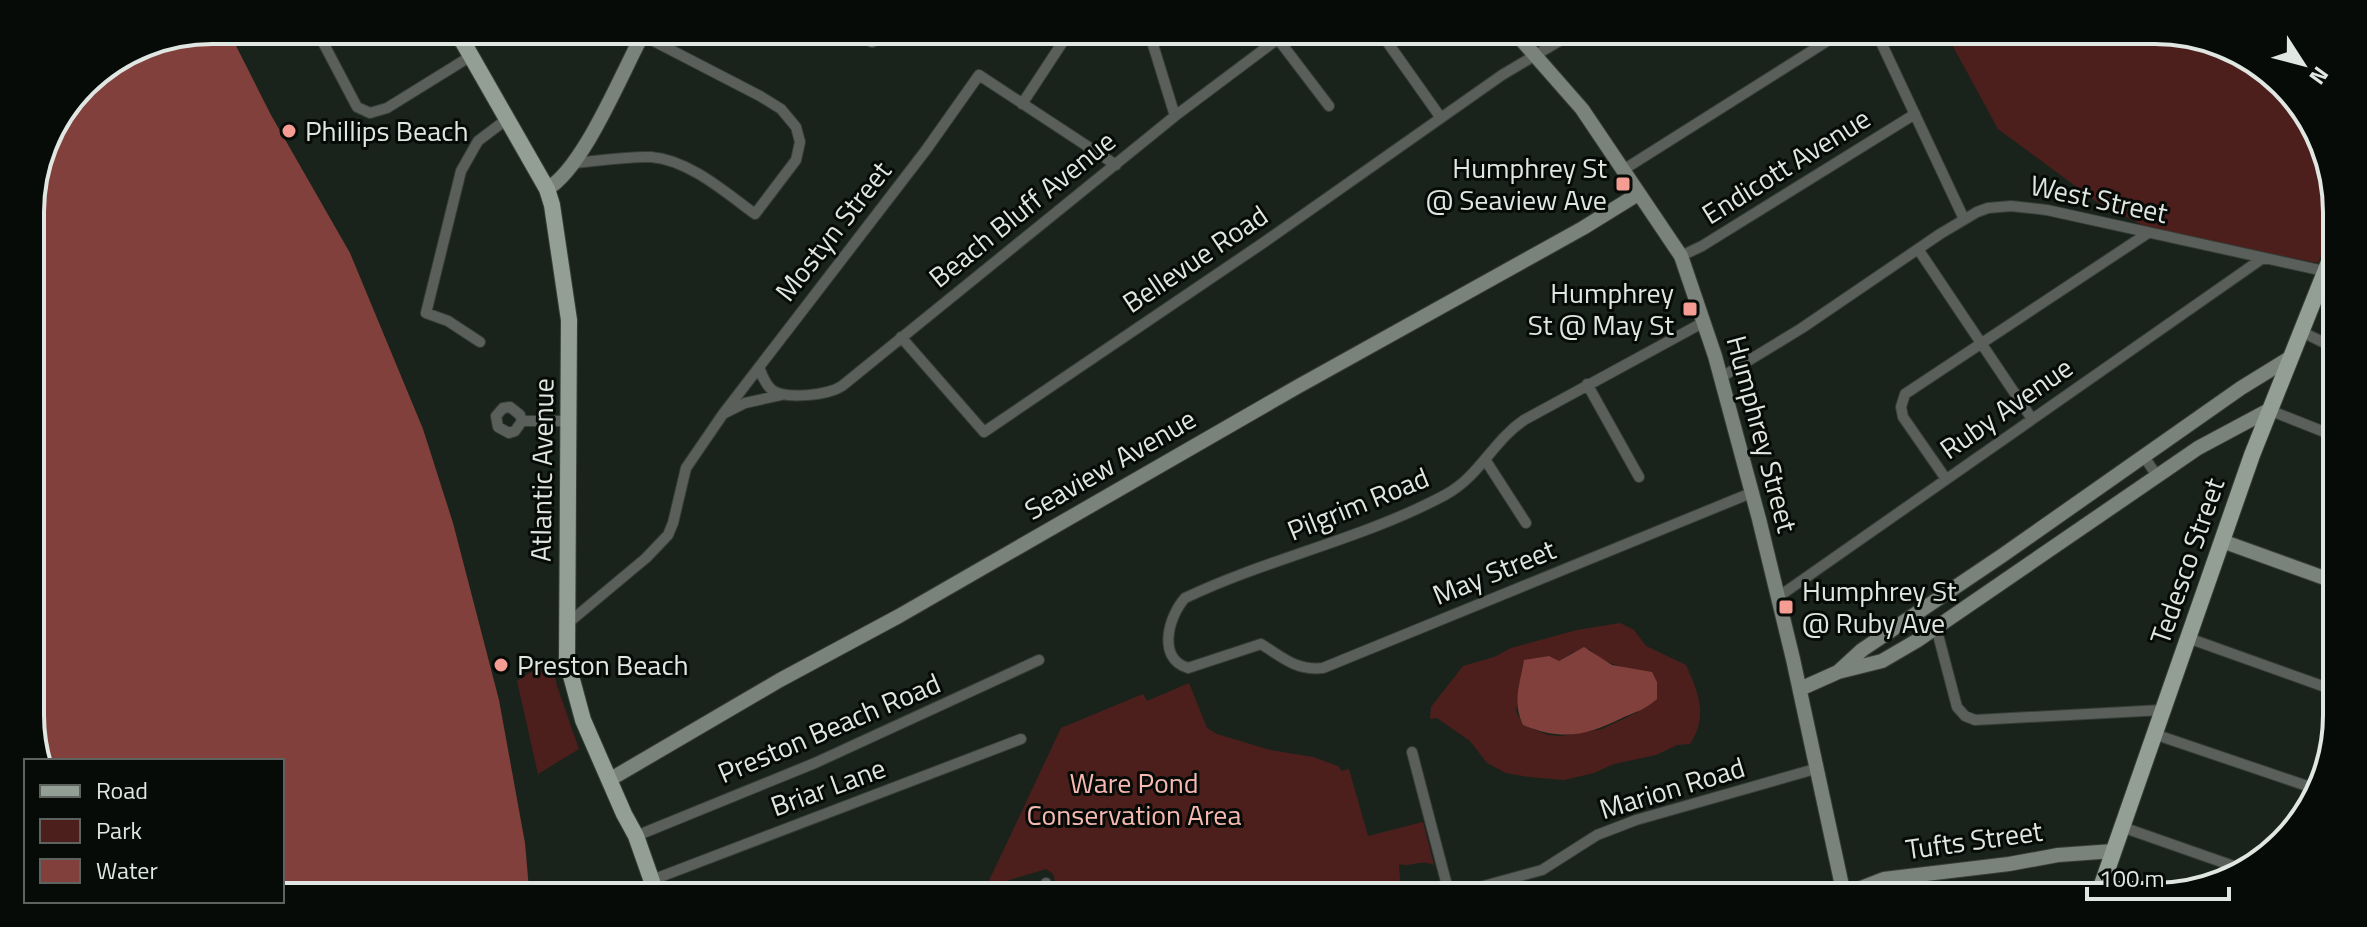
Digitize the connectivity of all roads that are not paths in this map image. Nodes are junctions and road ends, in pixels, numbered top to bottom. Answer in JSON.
{"nodes":[{"id":1,"x":324,"y":44,"type":"edge"},
{"id":2,"x":460,"y":44,"type":"edge"},
{"id":3,"x":466,"y":44,"type":"edge"},
{"id":4,"x":471,"y":44,"type":"edge"},
{"id":5,"x":638,"y":44,"type":"edge"},
{"id":6,"x":662,"y":44,"type":"edge"},
{"id":7,"x":1061,"y":44,"type":"edge"},
{"id":8,"x":1153,"y":44,"type":"edge"},
{"id":9,"x":1271,"y":44,"type":"edge"},
{"id":10,"x":1285,"y":44,"type":"edge"},
{"id":11,"x":1389,"y":44,"type":"edge"},
{"id":12,"x":1526,"y":44,"type":"edge"},
{"id":13,"x":1554,"y":44,"type":"edge"},
{"id":14,"x":1822,"y":44,"type":"edge"},
{"id":15,"x":1882,"y":44,"type":"edge"},
{"id":16,"x":1536,"y":54,"type":"junction"},
{"id":17,"x":471,"y":56,"type":"junction"},
{"id":18,"x":1022,"y":104,"type":"junction"},
{"id":19,"x":1329,"y":106,"type":"dead end"},
{"id":20,"x":1915,"y":114,"type":"junction"},
{"id":21,"x":1175,"y":116,"type":"junction"},
{"id":22,"x":1441,"y":118,"type":"junction"},
{"id":23,"x":507,"y":119,"type":"junction"},
{"id":24,"x":575,"y":163,"type":"junction"},
{"id":25,"x":1116,"y":165,"type":"junction"},
{"id":26,"x":1623,"y":170,"type":"junction"},
{"id":27,"x":547,"y":189,"type":"junction"},
{"id":28,"x":1638,"y":194,"type":"junction"},
{"id":29,"x":1964,"y":219,"type":"junction"},
{"id":30,"x":2148,"y":233,"type":"junction"},
{"id":31,"x":1918,"y":249,"type":"junction"},
{"id":32,"x":1681,"y":256,"type":"junction"},
{"id":33,"x":2263,"y":258,"type":"junction"},
{"id":34,"x":2323,"y":271,"type":"edge"},
{"id":35,"x":2323,"y":274,"type":"edge"},
{"id":36,"x":1704,"y":322,"type":"junction"},
{"id":37,"x":2300,"y":331,"type":"junction"},
{"id":38,"x":901,"y":337,"type":"junction"},
{"id":39,"x":480,"y":342,"type":"dead end"},
{"id":40,"x":2323,"y":342,"type":"edge"},
{"id":41,"x":1982,"y":345,"type":"junction"},
{"id":42,"x":2288,"y":359,"type":"junction"},
{"id":43,"x":759,"y":367,"type":"junction"},
{"id":44,"x":1720,"y":378,"type":"junction"},
{"id":45,"x":1587,"y":384,"type":"junction"},
{"id":46,"x":783,"y":395,"type":"junction"},
{"id":47,"x":2269,"y":410,"type":"junction"},
{"id":48,"x":723,"y":414,"type":"junction"},
{"id":49,"x":2032,"y":419,"type":"junction"},
{"id":50,"x":522,"y":421,"type":"dead end"},
{"id":51,"x":569,"y":421,"type":"junction"},
{"id":52,"x":2323,"y":431,"type":"edge"},
{"id":53,"x":2143,"y":455,"type":"junction"},
{"id":54,"x":1486,"y":461,"type":"junction"},
{"id":55,"x":2157,"y":476,"type":"junction"},
{"id":56,"x":1639,"y":477,"type":"dead end"},
{"id":57,"x":1946,"y":479,"type":"junction"},
{"id":58,"x":1751,"y":493,"type":"junction"},
{"id":59,"x":1526,"y":523,"type":"dead end"},
{"id":60,"x":2222,"y":541,"type":"junction"},
{"id":61,"x":2323,"y":577,"type":"edge"},
{"id":62,"x":1967,"y":578,"type":"junction"},
{"id":63,"x":1778,"y":597,"type":"junction"},
{"id":64,"x":1979,"y":598,"type":"junction"},
{"id":65,"x":566,"y":625,"type":"junction"},
{"id":66,"x":1936,"y":627,"type":"junction"},
{"id":67,"x":2188,"y":638,"type":"junction"},
{"id":68,"x":1256,"y":644,"type":"joint"},
{"id":69,"x":1039,"y":660,"type":"dead end"},
{"id":70,"x":1838,"y":672,"type":"junction"},
{"id":71,"x":2323,"y":686,"type":"edge"},
{"id":72,"x":1800,"y":689,"type":"junction"},
{"id":73,"x":2162,"y":710,"type":"junction"},
{"id":74,"x":2154,"y":734,"type":"junction"},
{"id":75,"x":1021,"y":739,"type":"dead end"},
{"id":76,"x":1412,"y":752,"type":"dead end"},
{"id":77,"x":1815,"y":769,"type":"junction"},
{"id":78,"x":609,"y":780,"type":"junction"},
{"id":79,"x":2307,"y":786,"type":"edge"},
{"id":80,"x":2122,"y":827,"type":"junction"},
{"id":81,"x":636,"y":836,"type":"junction"},
{"id":82,"x":2114,"y":851,"type":"junction"},
{"id":83,"x":2230,"y":865,"type":"edge"},
{"id":84,"x":653,"y":883,"type":"edge"},
{"id":85,"x":659,"y":883,"type":"edge"},
{"id":86,"x":1446,"y":883,"type":"edge"},
{"id":87,"x":1495,"y":883,"type":"edge"},
{"id":88,"x":1841,"y":883,"type":"edge"},
{"id":89,"x":1874,"y":883,"type":"edge"},
{"id":90,"x":2103,"y":883,"type":"edge"}],
"edges":[{"from":1,"to":17,"type":"street"},
{"from":2,"to":17,"type":"street"},
{"from":3,"to":17,"type":"main road","name":"Atlantic Avenue"},
{"from":4,"to":17,"type":"main road","name":"Atlantic Avenue"},
{"from":5,"to":24,"type":"main road"},
{"from":6,"to":24,"type":"street"},
{"from":7,"to":18,"type":"street"},
{"from":8,"to":21,"type":"street"},
{"from":9,"to":21,"type":"street","name":"Beach Bluff Avenue"},
{"from":10,"to":19,"type":"street"},
{"from":11,"to":22,"type":"street"},
{"from":12,"to":16,"type":"main road","name":"Humphrey Street"},
{"from":13,"to":16,"type":"street","name":"Bellevue Road"},
{"from":14,"to":26,"type":"street"},
{"from":15,"to":20,"type":"street"},
{"from":16,"to":22,"type":"street","name":"Bellevue Road"},
{"from":16,"to":26,"type":"main road","name":"Humphrey Street"},
{"from":17,"to":23,"type":"main road","name":"Atlantic Avenue"},
{"from":18,"to":25,"type":"street"},
{"from":18,"to":43,"type":"street","name":"Mostyn Street"},
{"from":20,"to":29,"type":"street"},
{"from":20,"to":32,"type":"street","name":"Endicott Avenue"},
{"from":21,"to":25,"type":"street","name":"Beach Bluff Avenue"},
{"from":22,"to":38,"type":"street","name":"Bellevue Road"},
{"from":23,"to":27,"type":"main road","name":"Atlantic Avenue"},
{"from":23,"to":39,"type":"street"},
{"from":24,"to":27,"type":"main road"},
{"from":25,"to":38,"type":"street","name":"Beach Bluff Avenue"},
{"from":26,"to":28,"type":"main road","name":"Humphrey Street"},
{"from":27,"to":51,"type":"main road","name":"Atlantic Avenue"},
{"from":28,"to":32,"type":"main road","name":"Humphrey Street"},
{"from":28,"to":78,"type":"main road","name":"Seaview Avenue"},
{"from":29,"to":30,"type":"street","name":"West Street"},
{"from":29,"to":31,"type":"street","name":"West Street"},
{"from":30,"to":33,"type":"street","name":"West Street"},
{"from":30,"to":41,"type":"street"},
{"from":31,"to":41,"type":"street"},
{"from":31,"to":44,"type":"street","name":"West Street"},
{"from":32,"to":36,"type":"main road","name":"Humphrey Street"},
{"from":33,"to":34,"type":"street","name":"West Street"},
{"from":33,"to":49,"type":"street","name":"Ruby Avenue"},
{"from":35,"to":37,"type":"main road","name":"Tedesco Street"},
{"from":36,"to":44,"type":"main road","name":"Humphrey Street"},
{"from":36,"to":45,"type":"street","name":"Pilgrim Road"},
{"from":37,"to":40,"type":"street"},
{"from":37,"to":42,"type":"main road","name":"Tedesco Street"},
{"from":38,"to":46,"type":"street","name":"Beach Bluff Avenue"},
{"from":41,"to":49,"type":"street"},
{"from":41,"to":57,"type":"street"},
{"from":42,"to":47,"type":"main road","name":"Tedesco Street"},
{"from":42,"to":53,"type":"main road"},
{"from":43,"to":46,"type":"street"},
{"from":43,"to":48,"type":"street","name":"Mostyn Street"},
{"from":44,"to":58,"type":"main road","name":"Humphrey Street"},
{"from":45,"to":54,"type":"street","name":"Pilgrim Road"},
{"from":45,"to":56,"type":"street"},
{"from":46,"to":48,"type":"street","name":"Beach Bluff Avenue"},
{"from":47,"to":52,"type":"street"},
{"from":47,"to":55,"type":"main road"},
{"from":47,"to":60,"type":"main road","name":"Tedesco Street"},
{"from":48,"to":65,"type":"street"},
{"from":49,"to":57,"type":"street","name":"Ruby Avenue"},
{"from":50,"to":51,"type":"street"},
{"from":51,"to":65,"type":"main road","name":"Atlantic Avenue"},
{"from":53,"to":55,"type":"street"},
{"from":53,"to":62,"type":"main road"},
{"from":54,"to":59,"type":"street"},
{"from":54,"to":68,"type":"street","name":"Pilgrim Road"},
{"from":55,"to":64,"type":"main road"},
{"from":57,"to":63,"type":"street","name":"Ruby Avenue"},
{"from":58,"to":63,"type":"main road","name":"Humphrey Street"},
{"from":58,"to":68,"type":"street","name":"May Street"},
{"from":60,"to":61,"type":"main road"},
{"from":60,"to":67,"type":"main road","name":"Tedesco Street"},
{"from":62,"to":64,"type":"street"},
{"from":62,"to":70,"type":"main road"},
{"from":63,"to":72,"type":"main road","name":"Humphrey Street"},
{"from":64,"to":66,"type":"main road"},
{"from":65,"to":78,"type":"main road","name":"Atlantic Avenue"},
{"from":66,"to":70,"type":"main road"},
{"from":66,"to":73,"type":"street"},
{"from":67,"to":71,"type":"street"},
{"from":67,"to":73,"type":"main road","name":"Tedesco Street"},
{"from":69,"to":81,"type":"street","name":"Preston Beach Road"},
{"from":70,"to":72,"type":"main road"},
{"from":72,"to":77,"type":"main road","name":"Humphrey Street"},
{"from":73,"to":74,"type":"main road","name":"Tedesco Street"},
{"from":74,"to":79,"type":"street"},
{"from":74,"to":80,"type":"main road","name":"Tedesco Street"},
{"from":75,"to":85,"type":"street","name":"Briar Lane"},
{"from":76,"to":86,"type":"street"},
{"from":77,"to":87,"type":"street","name":"Marion Road"},
{"from":77,"to":88,"type":"main road","name":"Humphrey Street"},
{"from":78,"to":81,"type":"main road","name":"Atlantic Avenue"},
{"from":80,"to":82,"type":"main road","name":"Tedesco Street"},
{"from":80,"to":83,"type":"street"},
{"from":81,"to":84,"type":"main road","name":"Atlantic Avenue"},
{"from":82,"to":89,"type":"main road","name":"Tufts Street"},
{"from":82,"to":90,"type":"main road","name":"Tedesco Street"}]}
